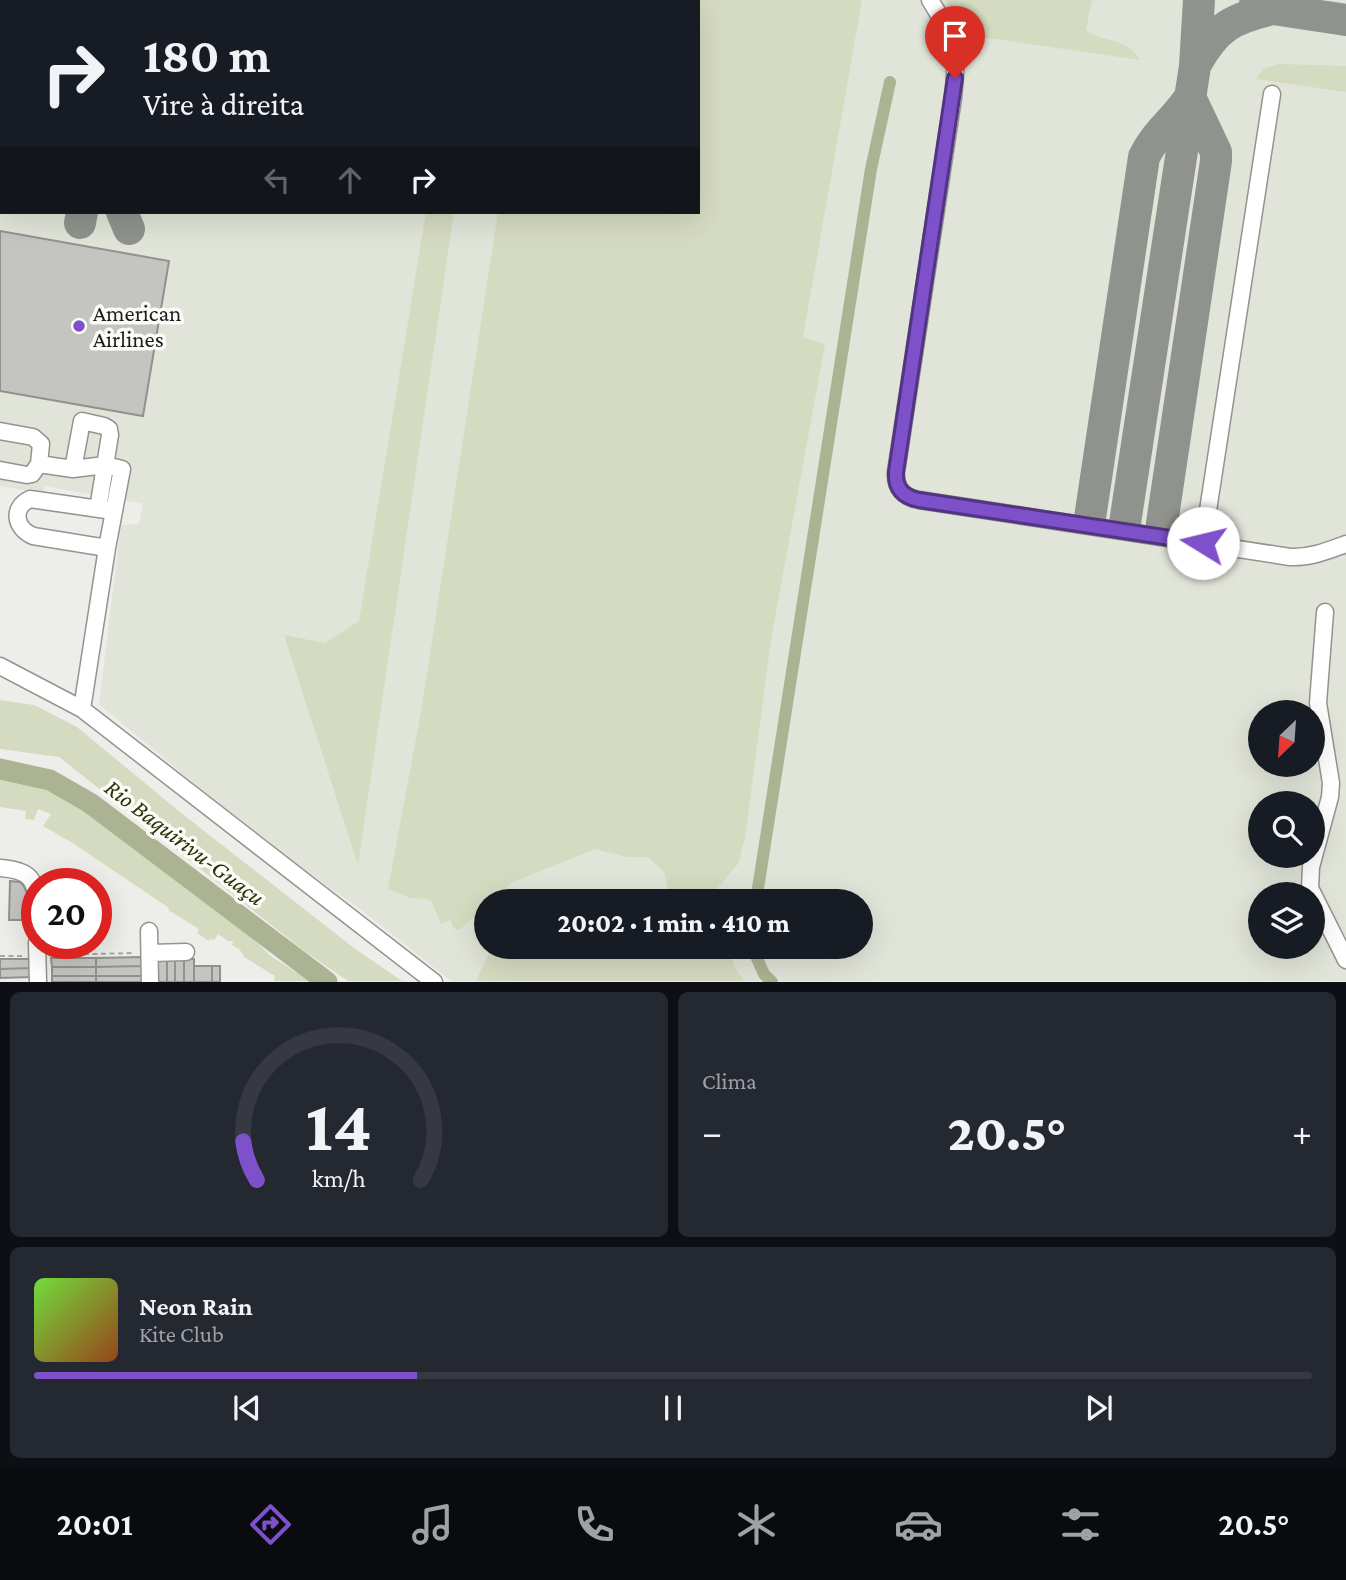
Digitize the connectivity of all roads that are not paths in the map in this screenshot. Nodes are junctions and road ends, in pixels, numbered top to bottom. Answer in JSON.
{"nodes":[{"id":1,"x":930,"y":0,"type":"edge"},
{"id":2,"x":1272,"y":94,"type":"dead end"},
{"id":3,"x":0,"y":431,"type":"edge"},
{"id":4,"x":38,"y":464,"type":"junction"},
{"id":5,"x":105,"y":465,"type":"junction"},
{"id":6,"x":73,"y":469,"type":"junction"},
{"id":7,"x":0,"y":470,"type":"edge"},
{"id":8,"x":106,"y":510,"type":"junction"},
{"id":9,"x":1203,"y":543,"type":"junction"},
{"id":10,"x":1346,"y":544,"type":"edge"},
{"id":11,"x":107,"y":548,"type":"junction"},
{"id":12,"x":1325,"y":612,"type":"dead end"},
{"id":13,"x":0,"y":666,"type":"edge"},
{"id":14,"x":82,"y":709,"type":"junction"},
{"id":15,"x":0,"y":868,"type":"edge"},
{"id":16,"x":21,"y":872,"type":"edge"},
{"id":17,"x":149,"y":931,"type":"dead end"},
{"id":18,"x":186,"y":952,"type":"dead end"},
{"id":19,"x":150,"y":953,"type":"junction"},
{"id":20,"x":38,"y":959,"type":"edge"},
{"id":21,"x":1346,"y":960,"type":"edge"},
{"id":22,"x":38,"y":982,"type":"edge"},
{"id":23,"x":150,"y":982,"type":"edge"},
{"id":24,"x":434,"y":982,"type":"edge"}],
"edges":[{"from":1,"to":9,"type":"street"},
{"from":2,"to":9,"type":"street"},
{"from":3,"to":4,"type":"street"},
{"from":4,"to":6,"type":"street"},
{"from":4,"to":7,"type":"street"},
{"from":5,"to":6,"type":"street"},
{"from":5,"to":6,"type":"street"},
{"from":5,"to":8,"type":"street"},
{"from":5,"to":8,"type":"street"},
{"from":8,"to":11,"type":"street"},
{"from":8,"to":11,"type":"street"},
{"from":9,"to":10,"type":"street"},
{"from":11,"to":14,"type":"street"},
{"from":12,"to":21,"type":"street"},
{"from":13,"to":14,"type":"street"},
{"from":14,"to":24,"type":"street"},
{"from":15,"to":16,"type":"street"},
{"from":17,"to":19,"type":"street"},
{"from":18,"to":19,"type":"street"},
{"from":19,"to":23,"type":"street"},
{"from":20,"to":22,"type":"street"}]}
